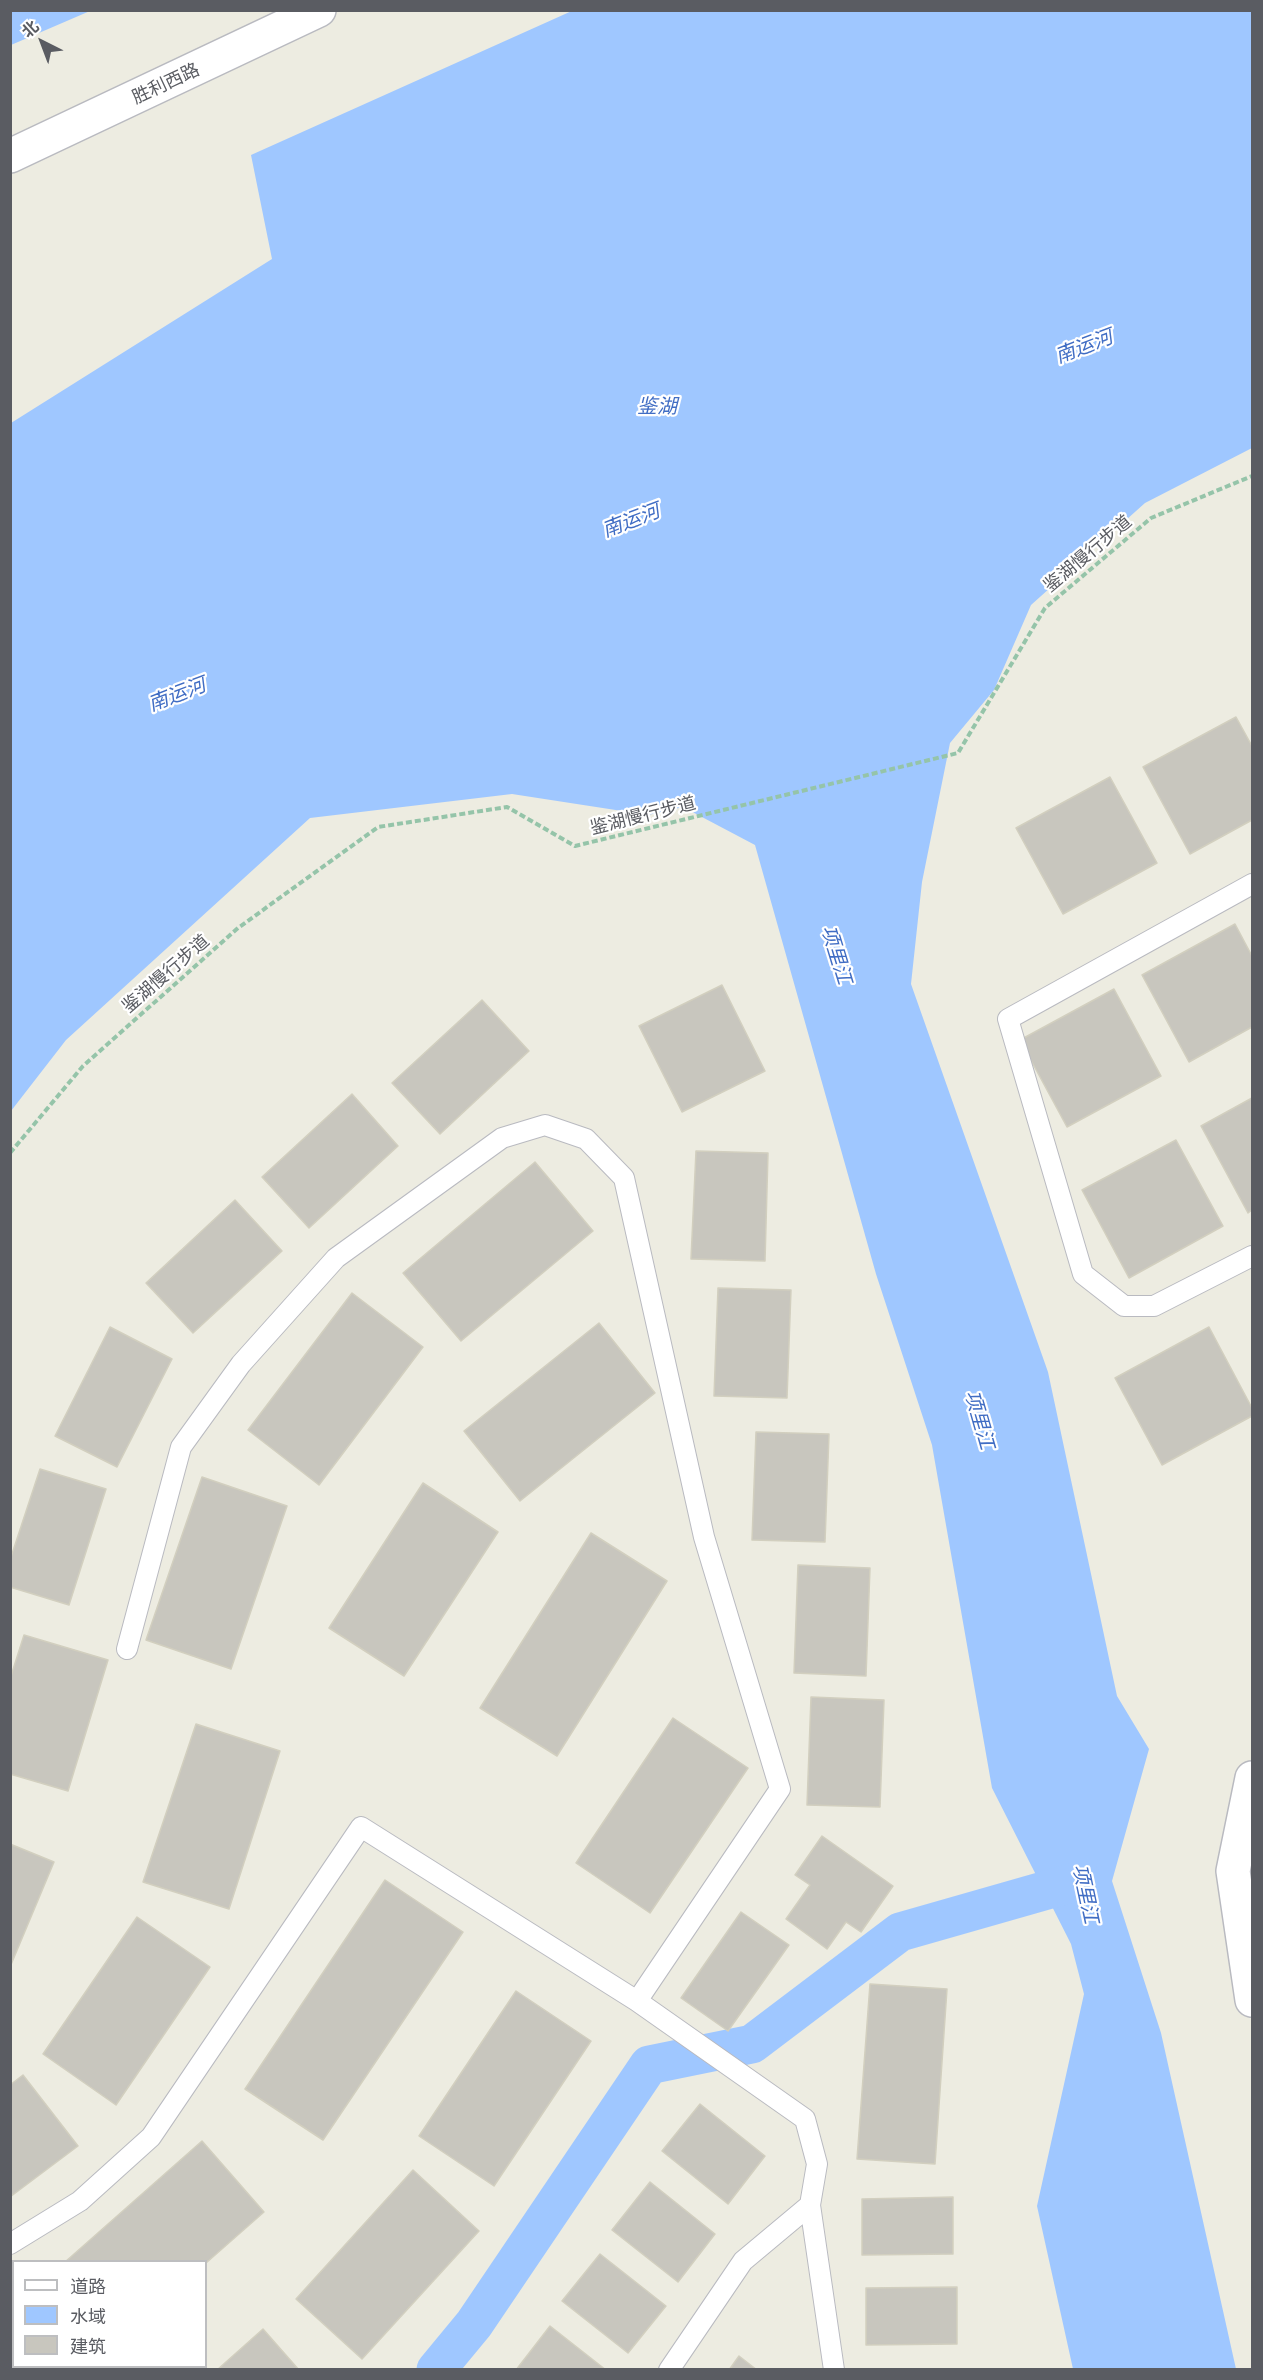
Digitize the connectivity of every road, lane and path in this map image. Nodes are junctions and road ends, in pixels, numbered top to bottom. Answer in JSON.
{"nodes":[{"id":1,"x":319,"y":10,"type":"edge"},
{"id":2,"x":10,"y":156,"type":"edge"},
{"id":3,"x":1252,"y":476,"type":"edge"},
{"id":4,"x":1252,"y":884,"type":"edge"},
{"id":5,"x":10,"y":1153,"type":"edge"},
{"id":6,"x":1252,"y":1256,"type":"edge"},
{"id":7,"x":127,"y":1649,"type":"dead end"},
{"id":8,"x":1252,"y":1778,"type":"edge"},
{"id":9,"x":1252,"y":1997,"type":"edge"},
{"id":10,"x":637,"y":2001,"type":"junction"},
{"id":11,"x":810,"y":2205,"type":"junction"},
{"id":12,"x":10,"y":2244,"type":"edge"},
{"id":13,"x":669,"y":2370,"type":"edge"},
{"id":14,"x":834,"y":2370,"type":"edge"}],
"edges":[{"from":1,"to":2,"type":"street","name":"胜利西路"},
{"from":3,"to":5,"type":"path","name":"鉴湖慢行步道"},
{"from":4,"to":6,"type":"lane"},
{"from":7,"to":10,"type":"lane"},
{"from":8,"to":9,"type":"street"},
{"from":10,"to":11,"type":"lane"},
{"from":10,"to":12,"type":"lane"},
{"from":11,"to":13,"type":"lane"},
{"from":11,"to":14,"type":"lane"}]}
